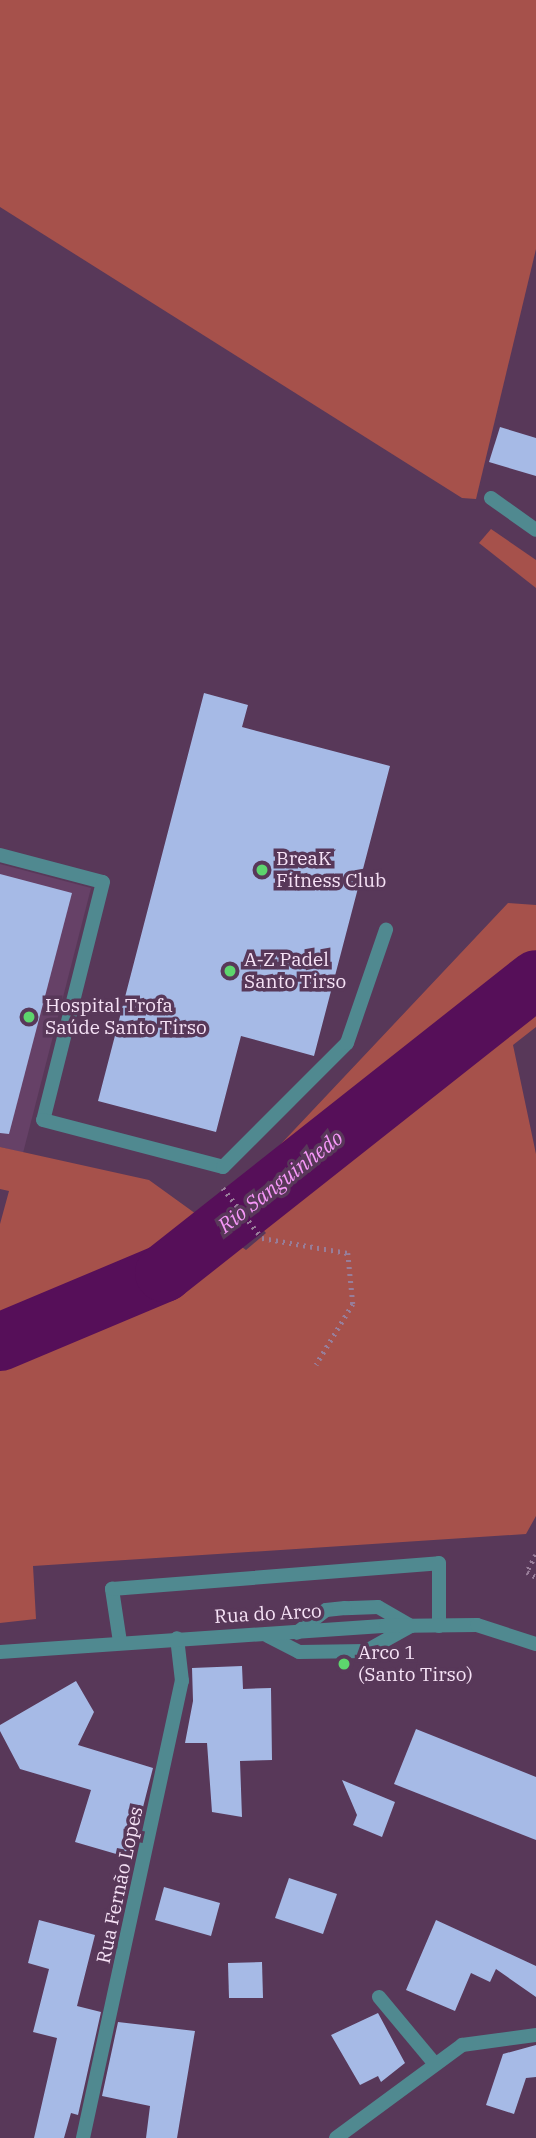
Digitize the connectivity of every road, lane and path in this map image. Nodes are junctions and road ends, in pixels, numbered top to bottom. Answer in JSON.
{"nodes":[{"id":1,"x":491,"y":498,"type":"dead end"},
{"id":2,"x":536,"y":530,"type":"edge"},
{"id":3,"x":0,"y":855,"type":"edge"},
{"id":4,"x":386,"y":930,"type":"dead end"},
{"id":5,"x":230,"y":1198,"type":"dead end"},
{"id":6,"x":316,"y":1364,"type":"dead end"},
{"id":7,"x":536,"y":1555,"type":"edge"},
{"id":8,"x":536,"y":1577,"type":"edge"},
{"id":9,"x":411,"y":1626,"type":"junction"},
{"id":10,"x":439,"y":1626,"type":"junction"},
{"id":11,"x":297,"y":1633,"type":"junction"},
{"id":12,"x":268,"y":1636,"type":"junction"},
{"id":13,"x":177,"y":1638,"type":"junction"},
{"id":14,"x":120,"y":1642,"type":"junction"},
{"id":15,"x":536,"y":1644,"type":"edge"},
{"id":16,"x":0,"y":1652,"type":"edge"},
{"id":17,"x":379,"y":1997,"type":"dead end"},
{"id":18,"x":536,"y":2035,"type":"edge"},
{"id":19,"x":434,"y":2063,"type":"junction"},
{"id":20,"x":83,"y":2138,"type":"edge"},
{"id":21,"x":336,"y":2138,"type":"edge"}],
"edges":[{"from":1,"to":2,"type":"street"},
{"from":3,"to":4,"type":"street"},
{"from":5,"to":6,"type":"path"},
{"from":7,"to":8,"type":"path"},
{"from":9,"to":10,"type":"street","name":"Rua do Arco"},
{"from":9,"to":11,"type":"street","name":"Rua do Arco"},
{"from":9,"to":11,"type":"street"},
{"from":9,"to":12,"type":"street"},
{"from":10,"to":14,"type":"street"},
{"from":10,"to":15,"type":"street","name":"Rua do Arco"},
{"from":11,"to":12,"type":"street","name":"Rua do Arco"},
{"from":12,"to":13,"type":"street","name":"Rua do Arco"},
{"from":13,"to":14,"type":"street","name":"Rua do Arco"},
{"from":13,"to":20,"type":"street","name":"Rua Fernão Lopes"},
{"from":14,"to":16,"type":"street","name":"Rua do Arco"},
{"from":17,"to":19,"type":"street"},
{"from":18,"to":19,"type":"street"},
{"from":19,"to":21,"type":"street"}]}
